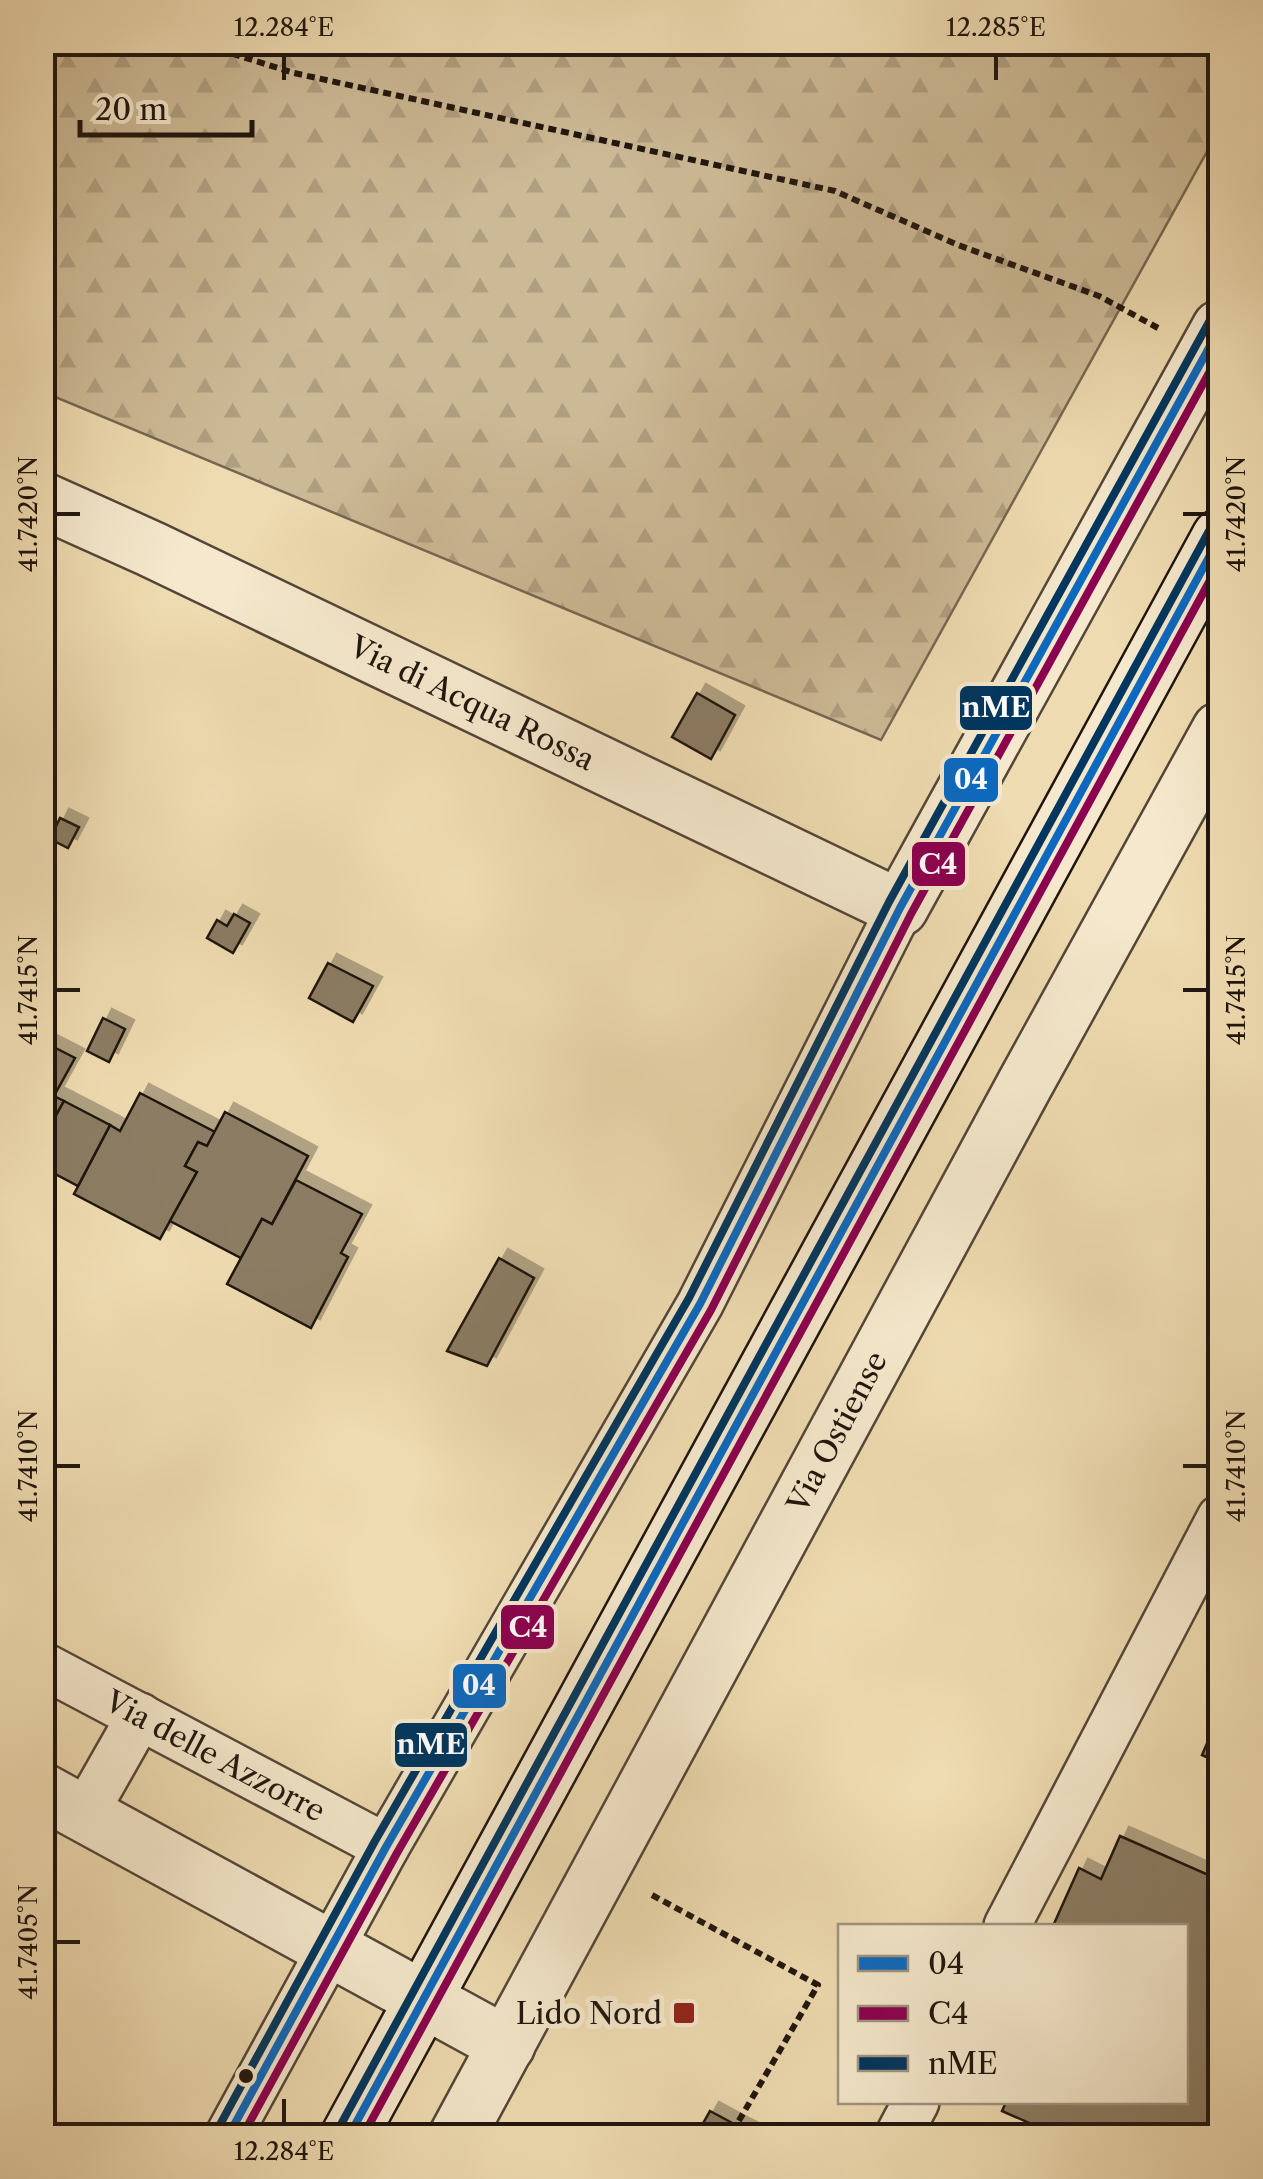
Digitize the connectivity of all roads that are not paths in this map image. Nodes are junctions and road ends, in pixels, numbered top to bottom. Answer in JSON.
{"nodes":[{"id":1,"x":1214,"y":341,"type":"edge"},
{"id":2,"x":42,"y":500,"type":"edge"},
{"id":3,"x":1220,"y":536,"type":"edge"},
{"id":4,"x":1220,"y":730,"type":"edge"},
{"id":5,"x":900,"y":908,"type":"junction"},
{"id":6,"x":1220,"y":1518,"type":"edge"},
{"id":7,"x":42,"y":1665,"type":"edge"},
{"id":8,"x":140,"y":1716,"type":"junction"},
{"id":9,"x":64,"y":1802,"type":"edge"},
{"id":10,"x":386,"y":1848,"type":"junction"},
{"id":11,"x":1008,"y":1924,"type":"edge"},
{"id":12,"x":332,"y":1948,"type":"junction"},
{"id":13,"x":423,"y":2000,"type":"junction"},
{"id":14,"x":506,"y":2045,"type":"junction"},
{"id":15,"x":915,"y":2104,"type":"edge"},
{"id":16,"x":228,"y":2136,"type":"edge"},
{"id":17,"x":349,"y":2136,"type":"edge"},
{"id":18,"x":456,"y":2136,"type":"edge"},
{"id":19,"x":898,"y":2136,"type":"edge"}],
"edges":[{"from":1,"to":5,"type":"street"},
{"from":2,"to":5,"type":"street","name":"Via di Acqua Rossa"},
{"from":3,"to":13,"type":"street"},
{"from":4,"to":14,"type":"street","name":"Via Ostiense"},
{"from":5,"to":10,"type":"street"},
{"from":6,"to":11,"type":"street"},
{"from":7,"to":8,"type":"street","name":"Via delle Azzorre"},
{"from":8,"to":9,"type":"street"},
{"from":8,"to":10,"type":"street","name":"Via delle Azzorre"},
{"from":9,"to":12,"type":"street"},
{"from":10,"to":12,"type":"street"},
{"from":12,"to":13,"type":"street"},
{"from":12,"to":16,"type":"street"},
{"from":13,"to":14,"type":"street"},
{"from":13,"to":17,"type":"street"},
{"from":14,"to":18,"type":"street","name":"Via Ostiense"},
{"from":15,"to":19,"type":"street"}]}
